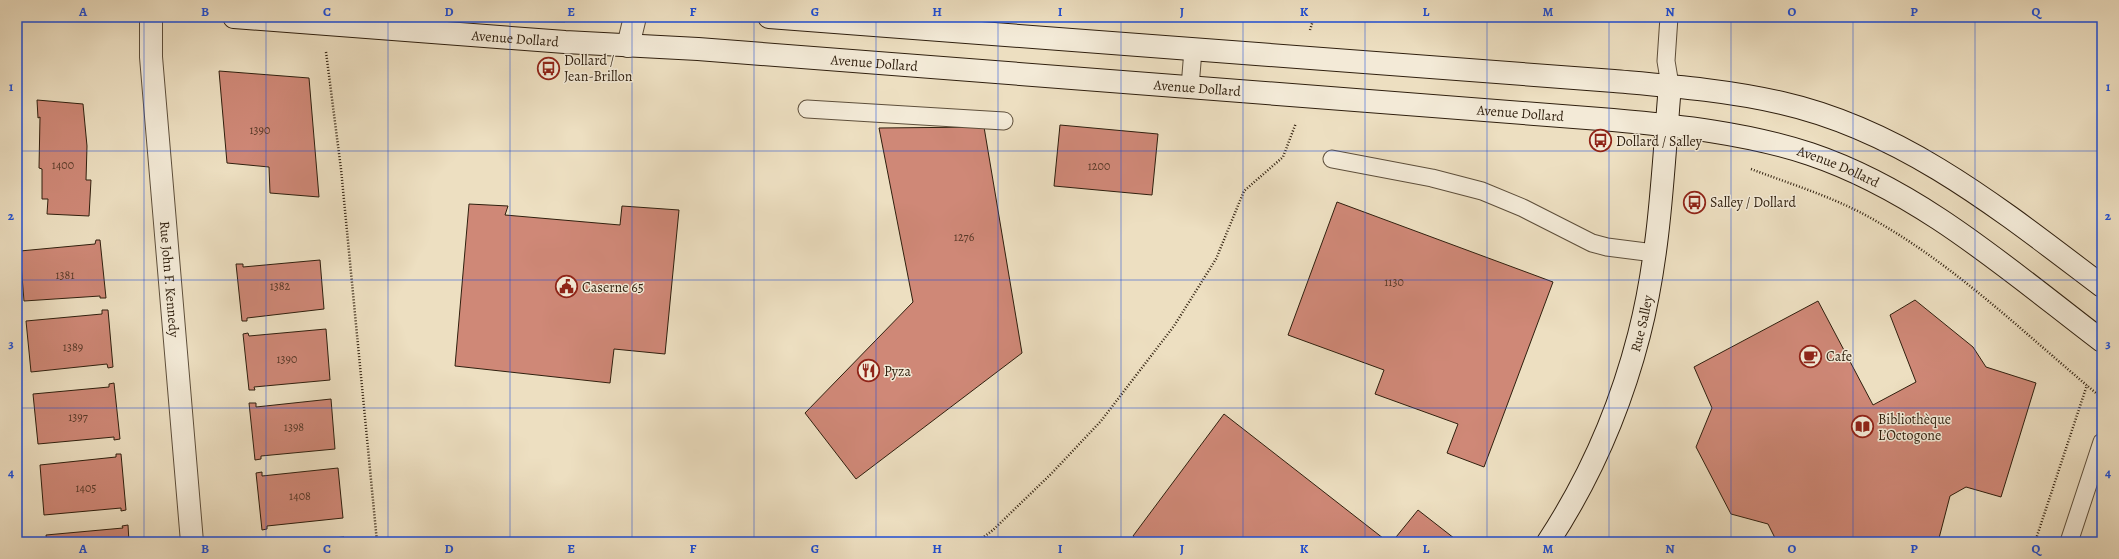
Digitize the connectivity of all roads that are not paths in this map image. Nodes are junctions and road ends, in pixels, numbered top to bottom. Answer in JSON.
{"nodes":[{"id":1,"x":151,"y":17,"type":"edge"},
{"id":2,"x":234,"y":17,"type":"edge"},
{"id":3,"x":635,"y":17,"type":"edge"},
{"id":4,"x":769,"y":17,"type":"edge"},
{"id":5,"x":1669,"y":17,"type":"edge"},
{"id":6,"x":628,"y":46,"type":"junction"},
{"id":7,"x":1193,"y":50,"type":"junction"},
{"id":8,"x":1670,"y":85,"type":"junction"},
{"id":9,"x":1190,"y":87,"type":"junction"},
{"id":10,"x":807,"y":109,"type":"dead end"},
{"id":11,"x":1004,"y":121,"type":"dead end"},
{"id":12,"x":1666,"y":126,"type":"junction"},
{"id":13,"x":1332,"y":160,"type":"dead end"},
{"id":14,"x":1654,"y":253,"type":"junction"},
{"id":15,"x":2102,"y":286,"type":"edge"},
{"id":16,"x":2102,"y":341,"type":"edge"},
{"id":17,"x":2102,"y":442,"type":"edge"},
{"id":18,"x":192,"y":542,"type":"edge"},
{"id":19,"x":1548,"y":542,"type":"edge"},
{"id":20,"x":2068,"y":542,"type":"edge"}],
"edges":[{"from":1,"to":18,"type":"main road","name":"Rue John F. Kennedy"},
{"from":2,"to":6,"type":"main road","name":"Avenue Dollard"},
{"from":3,"to":6,"type":"main road"},
{"from":4,"to":7,"type":"main road"},
{"from":5,"to":8,"type":"lane"},
{"from":6,"to":9,"type":"main road","name":"Avenue Dollard"},
{"from":7,"to":8,"type":"main road"},
{"from":7,"to":9,"type":"lane"},
{"from":8,"to":12,"type":"main road","name":"Rue Salley"},
{"from":8,"to":15,"type":"main road"},
{"from":9,"to":12,"type":"main road","name":"Avenue Dollard"},
{"from":10,"to":11,"type":"lane"},
{"from":12,"to":14,"type":"main road","name":"Rue Salley"},
{"from":12,"to":16,"type":"main road","name":"Avenue Dollard"},
{"from":13,"to":14,"type":"lane"},
{"from":14,"to":19,"type":"main road","name":"Rue Salley"},
{"from":17,"to":20,"type":"lane"}]}
